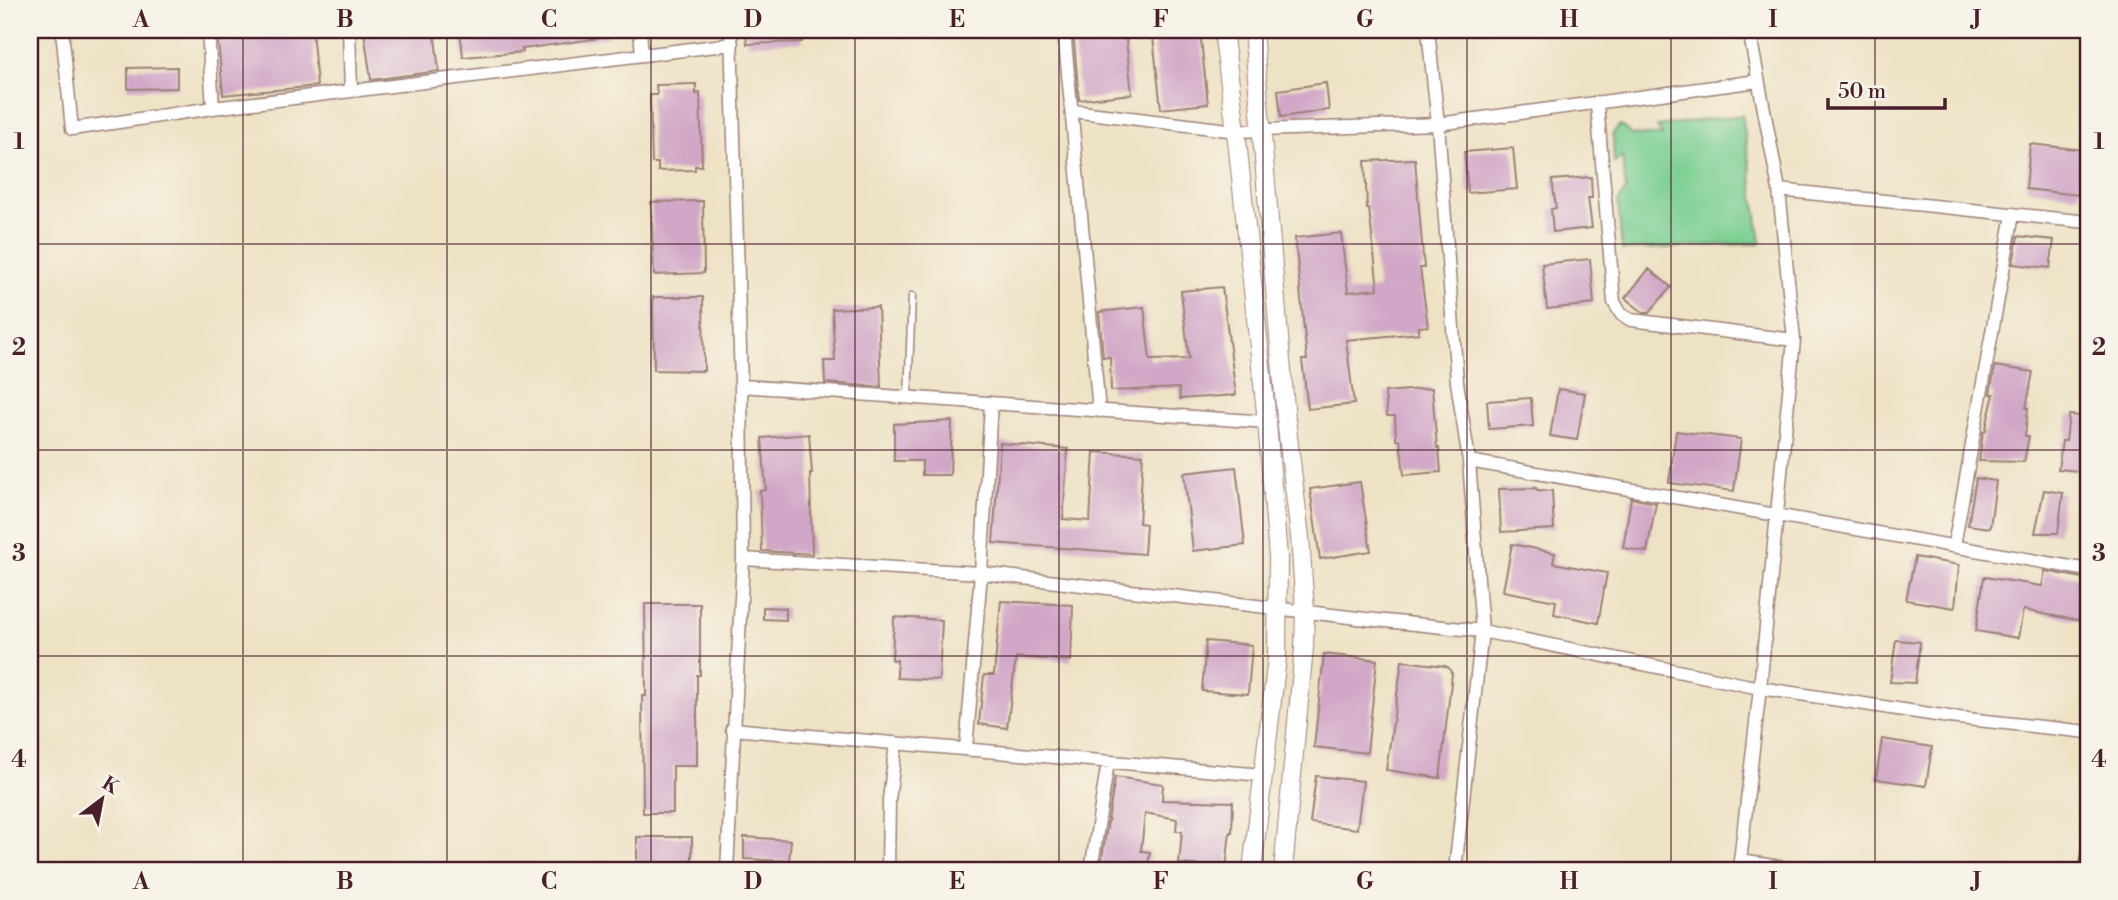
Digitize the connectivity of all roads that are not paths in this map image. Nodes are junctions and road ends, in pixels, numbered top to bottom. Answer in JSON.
{"nodes":[{"id":1,"x":62,"y":30,"type":"edge"},
{"id":2,"x":208,"y":30,"type":"edge"},
{"id":3,"x":349,"y":30,"type":"edge"},
{"id":4,"x":640,"y":30,"type":"edge"},
{"id":5,"x":731,"y":30,"type":"edge"},
{"id":6,"x":1065,"y":30,"type":"edge"},
{"id":7,"x":1223,"y":30,"type":"edge"},
{"id":8,"x":1253,"y":30,"type":"edge"},
{"id":9,"x":1428,"y":30,"type":"edge"},
{"id":10,"x":1749,"y":30,"type":"edge"},
{"id":11,"x":732,"y":44,"type":"junction"},
{"id":12,"x":642,"y":55,"type":"junction"},
{"id":13,"x":1758,"y":81,"type":"junction"},
{"id":14,"x":351,"y":91,"type":"junction"},
{"id":15,"x":1597,"y":104,"type":"junction"},
{"id":16,"x":213,"y":108,"type":"junction"},
{"id":17,"x":1073,"y":111,"type":"junction"},
{"id":18,"x":1438,"y":124,"type":"junction"},
{"id":19,"x":1263,"y":130,"type":"junction"},
{"id":20,"x":1236,"y":131,"type":"junction"},
{"id":21,"x":1779,"y":190,"type":"junction"},
{"id":22,"x":2013,"y":214,"type":"junction"},
{"id":23,"x":2088,"y":222,"type":"edge"},
{"id":24,"x":912,"y":296,"type":"dead end"},
{"id":25,"x":1794,"y":340,"type":"junction"},
{"id":26,"x":741,"y":386,"type":"junction"},
{"id":27,"x":908,"y":398,"type":"junction"},
{"id":28,"x":991,"y":404,"type":"junction"},
{"id":29,"x":1098,"y":411,"type":"junction"},
{"id":30,"x":1267,"y":422,"type":"junction"},
{"id":31,"x":1469,"y":461,"type":"junction"},
{"id":32,"x":1776,"y":514,"type":"junction"},
{"id":33,"x":1954,"y":546,"type":"junction"},
{"id":34,"x":743,"y":559,"type":"junction"},
{"id":35,"x":2088,"y":570,"type":"edge"},
{"id":36,"x":981,"y":573,"type":"junction"},
{"id":37,"x":1278,"y":609,"type":"junction"},
{"id":38,"x":1305,"y":611,"type":"junction"},
{"id":39,"x":1482,"y":631,"type":"junction"},
{"id":40,"x":1760,"y":688,"type":"junction"},
{"id":41,"x":732,"y":729,"type":"junction"},
{"id":42,"x":2088,"y":732,"type":"edge"},
{"id":43,"x":896,"y":743,"type":"junction"},
{"id":44,"x":966,"y":749,"type":"junction"},
{"id":45,"x":1108,"y":762,"type":"junction"},
{"id":46,"x":1263,"y":775,"type":"junction"},
{"id":47,"x":2088,"y":853,"type":"edge"},
{"id":48,"x":1739,"y":866,"type":"edge"},
{"id":49,"x":727,"y":870,"type":"edge"},
{"id":50,"x":888,"y":870,"type":"edge"},
{"id":51,"x":1091,"y":870,"type":"edge"},
{"id":52,"x":1252,"y":870,"type":"edge"},
{"id":53,"x":1283,"y":870,"type":"edge"},
{"id":54,"x":1455,"y":870,"type":"edge"},
{"id":55,"x":1801,"y":870,"type":"edge"},
{"id":56,"x":2086,"y":870,"type":"edge"}],
"edges":[{"from":1,"to":16,"type":"street"},
{"from":2,"to":16,"type":"street"},
{"from":3,"to":14,"type":"street"},
{"from":4,"to":12,"type":"street"},
{"from":5,"to":11,"type":"street"},
{"from":6,"to":17,"type":"street"},
{"from":7,"to":20,"type":"street"},
{"from":8,"to":19,"type":"street"},
{"from":9,"to":18,"type":"street"},
{"from":10,"to":13,"type":"street"},
{"from":11,"to":12,"type":"street"},
{"from":11,"to":26,"type":"street"},
{"from":12,"to":14,"type":"street"},
{"from":13,"to":15,"type":"street"},
{"from":13,"to":21,"type":"street"},
{"from":14,"to":16,"type":"street"},
{"from":15,"to":18,"type":"street"},
{"from":15,"to":25,"type":"street"},
{"from":17,"to":20,"type":"street"},
{"from":17,"to":29,"type":"street"},
{"from":18,"to":19,"type":"street"},
{"from":18,"to":31,"type":"street"},
{"from":19,"to":20,"type":"street"},
{"from":19,"to":38,"type":"street"},
{"from":20,"to":30,"type":"street"},
{"from":21,"to":22,"type":"street"},
{"from":21,"to":25,"type":"street"},
{"from":22,"to":23,"type":"street"},
{"from":22,"to":33,"type":"street"},
{"from":24,"to":27,"type":"lane"},
{"from":25,"to":32,"type":"street"},
{"from":26,"to":27,"type":"street"},
{"from":26,"to":34,"type":"street"},
{"from":27,"to":28,"type":"street"},
{"from":28,"to":29,"type":"street"},
{"from":28,"to":36,"type":"street"},
{"from":29,"to":30,"type":"street"},
{"from":30,"to":37,"type":"street"},
{"from":31,"to":32,"type":"street"},
{"from":31,"to":39,"type":"street"},
{"from":32,"to":33,"type":"street"},
{"from":32,"to":40,"type":"street"},
{"from":33,"to":35,"type":"street"},
{"from":34,"to":36,"type":"street"},
{"from":34,"to":41,"type":"street"},
{"from":36,"to":37,"type":"street"},
{"from":36,"to":44,"type":"street"},
{"from":37,"to":38,"type":"street"},
{"from":37,"to":46,"type":"street"},
{"from":38,"to":39,"type":"street"},
{"from":38,"to":53,"type":"street"},
{"from":39,"to":40,"type":"street"},
{"from":39,"to":54,"type":"street"},
{"from":40,"to":42,"type":"street"},
{"from":40,"to":48,"type":"street"},
{"from":41,"to":43,"type":"street"},
{"from":41,"to":49,"type":"street"},
{"from":43,"to":44,"type":"street"},
{"from":43,"to":50,"type":"street"},
{"from":44,"to":45,"type":"street"},
{"from":45,"to":46,"type":"street"},
{"from":45,"to":51,"type":"street"},
{"from":46,"to":52,"type":"street"},
{"from":47,"to":56,"type":"street"},
{"from":48,"to":55,"type":"street"}]}
